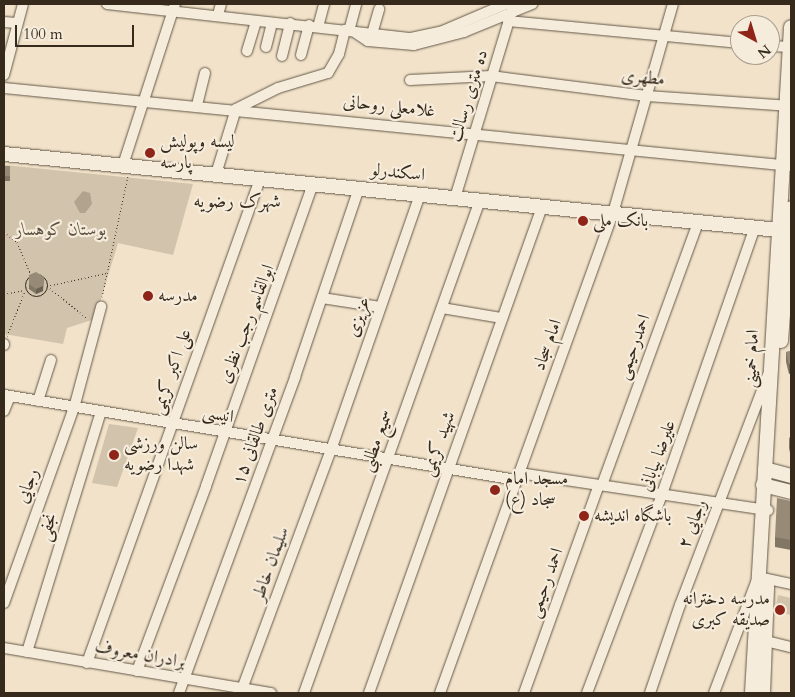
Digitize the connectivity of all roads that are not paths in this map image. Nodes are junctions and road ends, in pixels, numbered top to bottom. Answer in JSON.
{"nodes":[{"id":1,"x":23,"y":4,"type":"edge"},
{"id":2,"x":112,"y":4,"type":"edge"},
{"id":3,"x":220,"y":4,"type":"edge"},
{"id":4,"x":324,"y":4,"type":"edge"},
{"id":5,"x":356,"y":4,"type":"edge"},
{"id":6,"x":506,"y":4,"type":"edge"},
{"id":7,"x":514,"y":4,"type":"edge"},
{"id":8,"x":532,"y":4,"type":"edge"},
{"id":9,"x":673,"y":4,"type":"edge"},
{"id":10,"x":136,"y":5,"type":"edge"},
{"id":11,"x":174,"y":7,"type":"edge"},
{"id":12,"x":196,"y":8,"type":"edge"},
{"id":13,"x":379,"y":10,"type":"dead end"},
{"id":14,"x":218,"y":15,"type":"junction"},
{"id":15,"x":509,"y":18,"type":"junction"},
{"id":16,"x":256,"y":21,"type":"junction"},
{"id":17,"x":4,"y":22,"type":"edge"},
{"id":18,"x":16,"y":23,"type":"junction"},
{"id":19,"x":272,"y":23,"type":"junction"},
{"id":20,"x":290,"y":23,"type":"junction"},
{"id":21,"x":314,"y":26,"type":"junction"},
{"id":22,"x":791,"y":27,"type":"edge"},
{"id":23,"x":350,"y":31,"type":"junction"},
{"id":24,"x":372,"y":34,"type":"junction"},
{"id":25,"x":663,"y":38,"type":"junction"},
{"id":26,"x":730,"y":42,"type":"edge"},
{"id":27,"x":266,"y":46,"type":"dead end"},
{"id":28,"x":791,"y":47,"type":"edge"},
{"id":29,"x":247,"y":51,"type":"dead end"},
{"id":30,"x":301,"y":55,"type":"dead end"},
{"id":31,"x":282,"y":56,"type":"dead end"},
{"id":32,"x":205,"y":73,"type":"dead end"},
{"id":33,"x":4,"y":75,"type":"edge"},
{"id":34,"x":491,"y":76,"type":"junction"},
{"id":35,"x":410,"y":80,"type":"dead end"},
{"id":36,"x":4,"y":88,"type":"edge"},
{"id":37,"x":647,"y":96,"type":"junction"},
{"id":38,"x":144,"y":101,"type":"junction"},
{"id":39,"x":197,"y":105,"type":"junction"},
{"id":40,"x":789,"y":106,"type":"edge"},
{"id":41,"x":236,"y":109,"type":"junction"},
{"id":42,"x":474,"y":133,"type":"junction"},
{"id":43,"x":631,"y":150,"type":"junction"},
{"id":44,"x":4,"y":154,"type":"edge"},
{"id":45,"x":126,"y":165,"type":"junction"},
{"id":46,"x":787,"y":165,"type":"edge"},
{"id":47,"x":216,"y":174,"type":"junction"},
{"id":48,"x":260,"y":179,"type":"junction"},
{"id":49,"x":313,"y":184,"type":"junction"},
{"id":50,"x":359,"y":188,"type":"junction"},
{"id":51,"x":420,"y":194,"type":"junction"},
{"id":52,"x":455,"y":198,"type":"junction"},
{"id":53,"x":480,"y":200,"type":"junction"},
{"id":54,"x":542,"y":207,"type":"junction"},
{"id":55,"x":791,"y":208,"type":"edge"},
{"id":56,"x":613,"y":213,"type":"junction"},
{"id":57,"x":699,"y":220,"type":"junction"},
{"id":58,"x":755,"y":227,"type":"junction"},
{"id":59,"x":783,"y":230,"type":"junction"},
{"id":60,"x":322,"y":298,"type":"junction"},
{"id":61,"x":380,"y":307,"type":"junction"},
{"id":62,"x":100,"y":308,"type":"road end"},
{"id":63,"x":442,"y":308,"type":"junction"},
{"id":64,"x":502,"y":318,"type":"junction"},
{"id":65,"x":52,"y":360,"type":"dead end"},
{"id":66,"x":770,"y":368,"type":"junction"},
{"id":67,"x":7,"y":395,"type":"edge"},
{"id":68,"x":38,"y":401,"type":"junction"},
{"id":69,"x":74,"y":408,"type":"junction"},
{"id":70,"x":4,"y":411,"type":"edge"},
{"id":71,"x":101,"y":411,"type":"junction"},
{"id":72,"x":172,"y":423,"type":"junction"},
{"id":73,"x":223,"y":432,"type":"junction"},
{"id":74,"x":272,"y":440,"type":"junction"},
{"id":75,"x":331,"y":450,"type":"junction"},
{"id":76,"x":388,"y":459,"type":"junction"},
{"id":77,"x":448,"y":469,"type":"junction"},
{"id":78,"x":769,"y":470,"type":"junction"},
{"id":79,"x":791,"y":476,"type":"edge"},
{"id":80,"x":518,"y":477,"type":"junction"},
{"id":81,"x":600,"y":485,"type":"junction"},
{"id":82,"x":767,"y":486,"type":"junction"},
{"id":83,"x":791,"y":492,"type":"edge"},
{"id":84,"x":662,"y":494,"type":"junction"},
{"id":85,"x":719,"y":502,"type":"junction"},
{"id":86,"x":766,"y":509,"type":"junction"},
{"id":87,"x":763,"y":577,"type":"junction"},
{"id":88,"x":791,"y":584,"type":"edge"},
{"id":89,"x":4,"y":603,"type":"edge"},
{"id":90,"x":760,"y":639,"type":"junction"},
{"id":91,"x":791,"y":647,"type":"edge"},
{"id":92,"x":4,"y":648,"type":"edge"},
{"id":93,"x":27,"y":652,"type":"junction"},
{"id":94,"x":87,"y":663,"type":"junction"},
{"id":95,"x":137,"y":671,"type":"junction"},
{"id":96,"x":183,"y":680,"type":"junction"},
{"id":97,"x":242,"y":689,"type":"junction"},
{"id":98,"x":179,"y":693,"type":"edge"},
{"id":99,"x":271,"y":693,"type":"edge"},
{"id":100,"x":304,"y":693,"type":"edge"},
{"id":101,"x":369,"y":693,"type":"edge"},
{"id":102,"x":440,"y":693,"type":"edge"},
{"id":103,"x":524,"y":693,"type":"edge"},
{"id":104,"x":587,"y":693,"type":"edge"},
{"id":105,"x":650,"y":693,"type":"edge"},
{"id":106,"x":714,"y":693,"type":"edge"},
{"id":107,"x":752,"y":693,"type":"edge"},
{"id":108,"x":763,"y":693,"type":"edge"}],
"edges":[{"from":1,"to":18,"type":"street"},
{"from":2,"to":10,"type":"street"},
{"from":3,"to":14,"type":"street"},
{"from":4,"to":21,"type":"street"},
{"from":5,"to":23,"type":"street"},
{"from":6,"to":24,"type":"street"},
{"from":7,"to":15,"type":"street","name":"ده متری رسالت"},
{"from":8,"to":15,"type":"street"},
{"from":9,"to":25,"type":"street","name":"امام سجاد"},
{"from":10,"to":11,"type":"street"},
{"from":11,"to":12,"type":"street"},
{"from":11,"to":38,"type":"street"},
{"from":12,"to":14,"type":"street"},
{"from":13,"to":24,"type":"street"},
{"from":14,"to":16,"type":"street"},
{"from":15,"to":23,"type":"street"},
{"from":15,"to":25,"type":"street"},
{"from":15,"to":34,"type":"street","name":"ده متری رسالت"},
{"from":16,"to":19,"type":"street"},
{"from":16,"to":29,"type":"street"},
{"from":17,"to":18,"type":"street"},
{"from":18,"to":33,"type":"street"},
{"from":19,"to":20,"type":"street"},
{"from":19,"to":27,"type":"street"},
{"from":20,"to":21,"type":"street"},
{"from":20,"to":31,"type":"street"},
{"from":21,"to":23,"type":"street"},
{"from":21,"to":30,"type":"street"},
{"from":22,"to":28,"type":"main road","name":"امام خمینی"},
{"from":23,"to":24,"type":"street"},
{"from":23,"to":41,"type":"street"},
{"from":25,"to":26,"type":"street"},
{"from":25,"to":37,"type":"street","name":"امام سجاد"},
{"from":28,"to":40,"type":"main road","name":"امام خمینی"},
{"from":32,"to":39,"type":"street"},
{"from":34,"to":35,"type":"street","name":"مطهری"},
{"from":34,"to":37,"type":"street","name":"مطهری"},
{"from":34,"to":42,"type":"street","name":"ده متری رسالت"},
{"from":36,"to":38,"type":"street","name":"غلامعلی روحانی"},
{"from":37,"to":40,"type":"street","name":"مطهری"},
{"from":37,"to":43,"type":"street","name":"امام سجاد"},
{"from":38,"to":39,"type":"street","name":"غلامعلی روحانی"},
{"from":38,"to":45,"type":"street"},
{"from":39,"to":41,"type":"street","name":"غلامعلی روحانی"},
{"from":40,"to":46,"type":"main road","name":"امام خمینی"},
{"from":41,"to":42,"type":"street","name":"غلامعلی روحانی"},
{"from":41,"to":47,"type":"street"},
{"from":42,"to":43,"type":"street","name":"غلامعلی روحانی"},
{"from":42,"to":52,"type":"street","name":"ده متری رسالت"},
{"from":43,"to":46,"type":"street","name":"غلامعلی روحانی"},
{"from":43,"to":56,"type":"street","name":"امام سجاد"},
{"from":44,"to":45,"type":"main road","name":"اسکندرلو"},
{"from":45,"to":47,"type":"main road","name":"اسکندرلو"},
{"from":46,"to":59,"type":"main road","name":"امام خمینی"},
{"from":47,"to":48,"type":"main road","name":"اسکندرلو"},
{"from":48,"to":49,"type":"main road","name":"اسکندرلو"},
{"from":48,"to":72,"type":"street","name":"علی اکبر کریمی"},
{"from":49,"to":50,"type":"main road","name":"اسکندرلو"},
{"from":49,"to":73,"type":"street","name":"ابوالقاسم رجب نظری"},
{"from":50,"to":51,"type":"main road","name":"اسکندرلو"},
{"from":50,"to":60,"type":"street","name":"۱۵ متری طالقانی"},
{"from":51,"to":52,"type":"main road","name":"اسکندرلو"},
{"from":51,"to":61,"type":"street","name":"عزیزی"},
{"from":52,"to":53,"type":"main road","name":"اسکندرلو"},
{"from":53,"to":54,"type":"main road","name":"اسکندرلو"},
{"from":53,"to":63,"type":"street","name":"سمیع مطلبی"},
{"from":54,"to":56,"type":"main road","name":"اسکندرلو"},
{"from":54,"to":64,"type":"street","name":"شهید کریمی"},
{"from":55,"to":59,"type":"main road","name":"امام خمینی"},
{"from":56,"to":57,"type":"main road","name":"اسکندرلو"},
{"from":56,"to":80,"type":"street","name":"امام سجاد"},
{"from":57,"to":58,"type":"main road","name":"اسکندرلو"},
{"from":57,"to":81,"type":"street","name":"احمدرحیمی"},
{"from":58,"to":59,"type":"main road","name":"اسکندرلو"},
{"from":58,"to":84,"type":"street","name":"علیرضا بیابانی"},
{"from":59,"to":66,"type":"main road","name":"امام خمینی"},
{"from":59,"to":78,"type":"main road","name":"امام خمینی"},
{"from":60,"to":61,"type":"street"},
{"from":60,"to":74,"type":"street","name":"۱۵ متری طالقانی"},
{"from":61,"to":75,"type":"street","name":"عزیزی"},
{"from":62,"to":69,"type":"street","name":"رجایی"},
{"from":63,"to":64,"type":"street"},
{"from":63,"to":76,"type":"street","name":"سمیع مطلبی"},
{"from":64,"to":77,"type":"street","name":"شهید کریمی"},
{"from":65,"to":68,"type":"street"},
{"from":66,"to":78,"type":"main road","name":"امام خمینی"},
{"from":66,"to":85,"type":"street","name":"رجایی ۲"},
{"from":67,"to":68,"type":"street","name":"انیسی"},
{"from":67,"to":70,"type":"street"},
{"from":68,"to":69,"type":"street","name":"انیسی"},
{"from":69,"to":71,"type":"street","name":"انیسی"},
{"from":69,"to":89,"type":"street","name":"رجایی"},
{"from":71,"to":72,"type":"street","name":"انیسی"},
{"from":71,"to":93,"type":"street","name":"نجفی"},
{"from":72,"to":73,"type":"street","name":"انیسی"},
{"from":72,"to":94,"type":"street","name":"علی اکبر کریمی"},
{"from":73,"to":74,"type":"street","name":"انیسی"},
{"from":73,"to":95,"type":"street","name":"ابوالقاسم رجب نظری"},
{"from":74,"to":75,"type":"street","name":"انیسی"},
{"from":74,"to":96,"type":"street","name":"۱۵ متری طالقانی"},
{"from":75,"to":76,"type":"street","name":"انیسی"},
{"from":75,"to":97,"type":"street","name":"سلیمان خاطر"},
{"from":76,"to":77,"type":"street","name":"انیسی"},
{"from":76,"to":100,"type":"street","name":"سمیع مطلبی"},
{"from":77,"to":80,"type":"street","name":"انیسی"},
{"from":77,"to":101,"type":"street","name":"شهید کریمی"},
{"from":78,"to":79,"type":"main road"},
{"from":78,"to":82,"type":"main road","name":"امام خمینی"},
{"from":80,"to":81,"type":"street","name":"انیسی"},
{"from":80,"to":102,"type":"street","name":"امام سجاد"},
{"from":81,"to":84,"type":"street","name":"انیسی"},
{"from":81,"to":103,"type":"street","name":"احمد رحیمی"},
{"from":82,"to":83,"type":"main road"},
{"from":82,"to":86,"type":"main road","name":"امام خمینی"},
{"from":84,"to":85,"type":"street","name":"انیسی"},
{"from":84,"to":104,"type":"street","name":"علیرضا بیابانی"},
{"from":85,"to":86,"type":"street","name":"انیسی"},
{"from":85,"to":105,"type":"street","name":"رجایی ۲"},
{"from":86,"to":87,"type":"main road","name":"امام خمینی"},
{"from":87,"to":88,"type":"street"},
{"from":87,"to":90,"type":"main road","name":"امام خمینی"},
{"from":87,"to":106,"type":"street"},
{"from":90,"to":91,"type":"street"},
{"from":90,"to":107,"type":"main road","name":"امام خمینی"},
{"from":90,"to":108,"type":"main road","name":"امام خمینی"},
{"from":92,"to":93,"type":"street","name":"برادران معروف"},
{"from":93,"to":94,"type":"street","name":"برادران معروف"},
{"from":94,"to":95,"type":"street","name":"برادران معروف"},
{"from":95,"to":96,"type":"street","name":"برادران معروف"},
{"from":96,"to":97,"type":"street","name":"برادران معروف"},
{"from":96,"to":98,"type":"street","name":"۱۵ متری طالقانی"},
{"from":97,"to":99,"type":"street","name":"برادران معروف"}]}
